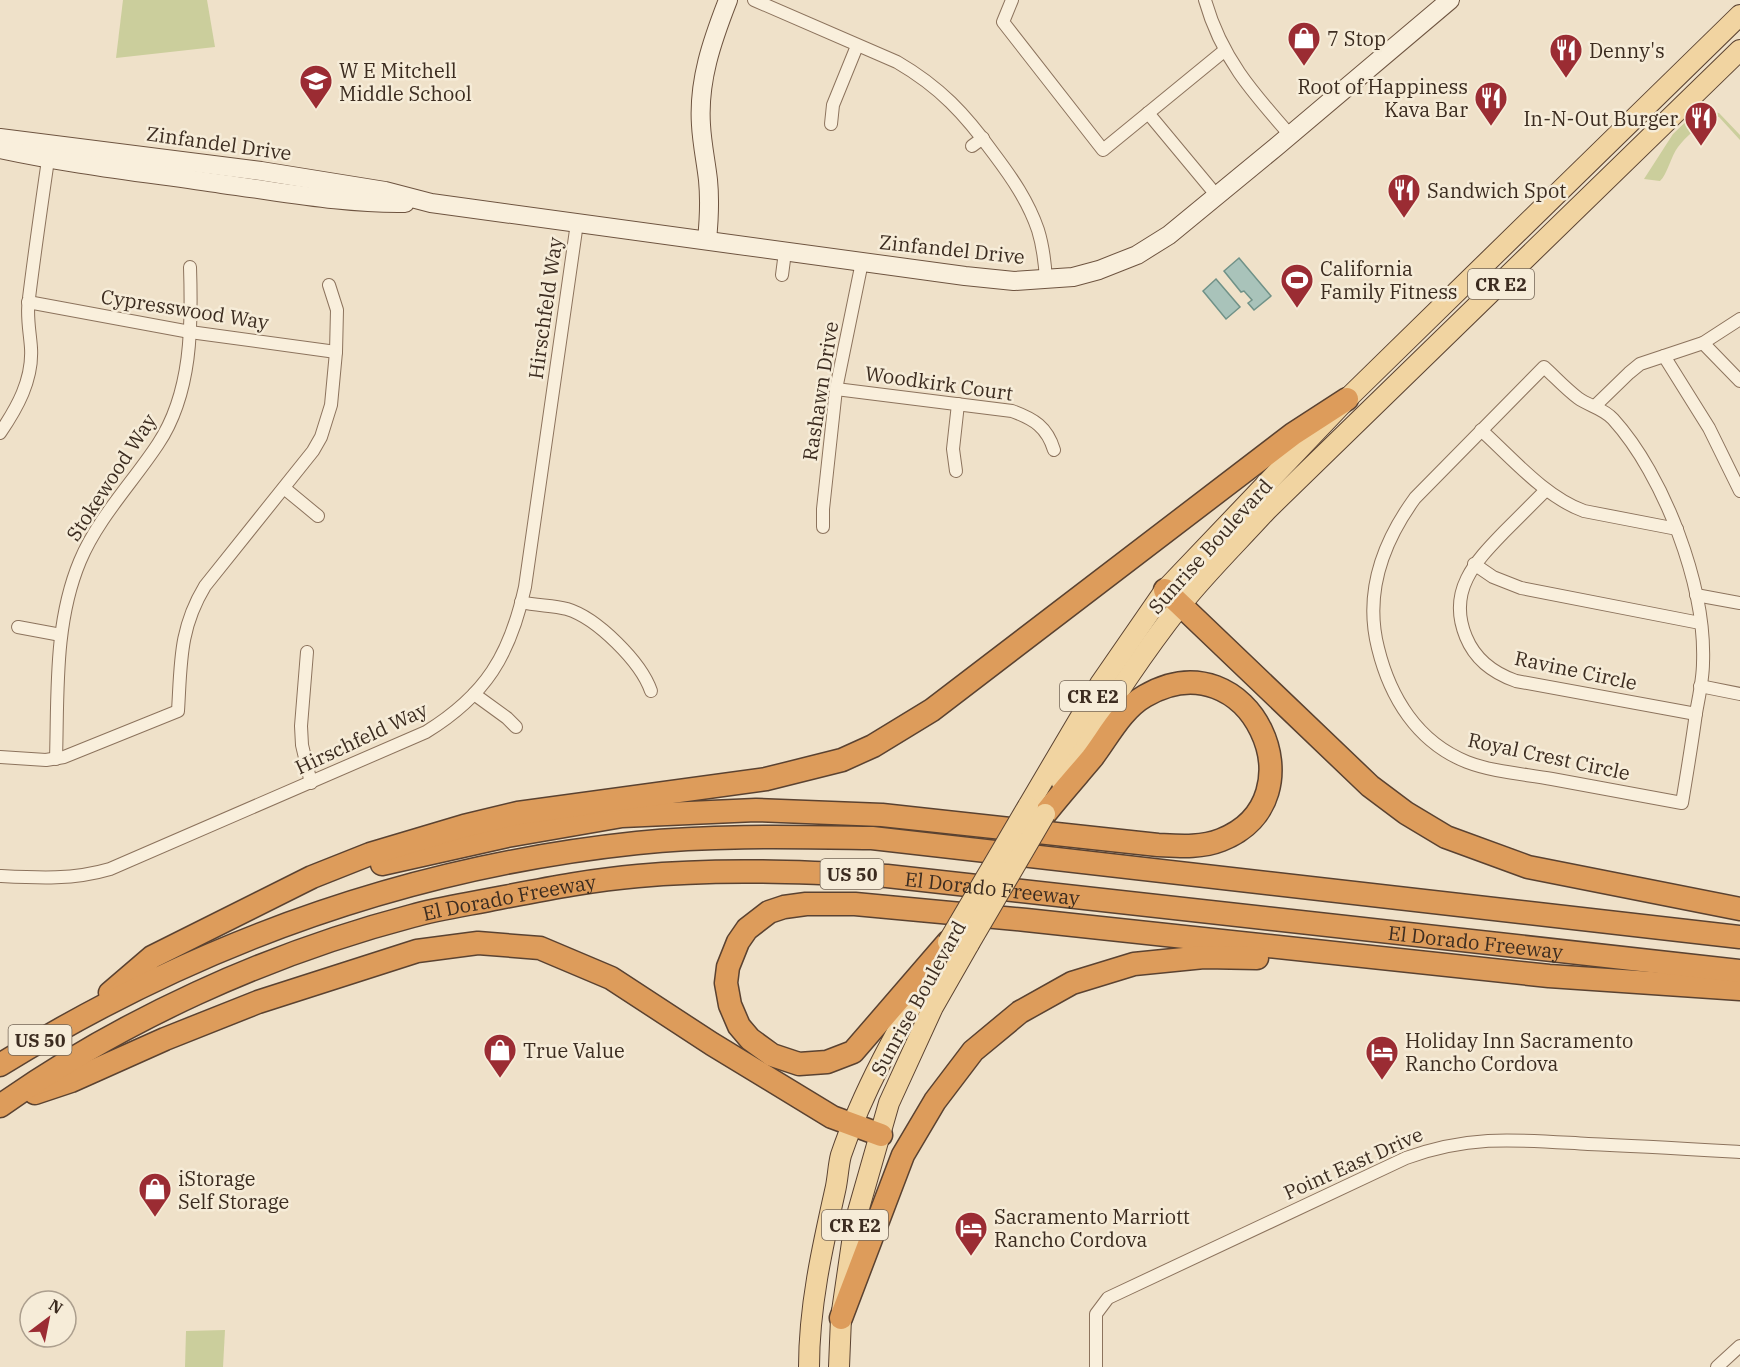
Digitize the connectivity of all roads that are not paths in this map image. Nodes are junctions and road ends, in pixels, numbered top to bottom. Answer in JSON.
{"nodes":[{"id":1,"x":728,"y":0,"type":"edge"},
{"id":2,"x":754,"y":0,"type":"edge"},
{"id":3,"x":1012,"y":0,"type":"edge"},
{"id":4,"x":1204,"y":0,"type":"edge"},
{"id":5,"x":1450,"y":0,"type":"edge"},
{"id":6,"x":1740,"y":15,"type":"edge"},
{"id":7,"x":857,"y":46,"type":"junction"},
{"id":8,"x":1740,"y":50,"type":"edge"},
{"id":9,"x":1224,"y":51,"type":"junction"},
{"id":10,"x":1148,"y":113,"type":"junction"},
{"id":11,"x":831,"y":124,"type":"dead end"},
{"id":12,"x":1290,"y":135,"type":"junction"},
{"id":13,"x":0,"y":138,"type":"edge"},
{"id":14,"x":0,"y":149,"type":"edge"},
{"id":15,"x":49,"y":152,"type":"junction"},
{"id":16,"x":1216,"y":196,"type":"junction"},
{"id":17,"x":577,"y":223,"type":"junction"},
{"id":18,"x":707,"y":240,"type":"junction"},
{"id":19,"x":785,"y":252,"type":"junction"},
{"id":20,"x":862,"y":262,"type":"junction"},
{"id":21,"x":189,"y":267,"type":"dead end"},
{"id":22,"x":782,"y":274,"type":"dead end"},
{"id":23,"x":1046,"y":280,"type":"junction"},
{"id":24,"x":329,"y":285,"type":"dead end"},
{"id":25,"x":28,"y":302,"type":"junction"},
{"id":26,"x":1740,"y":319,"type":"edge"},
{"id":27,"x":190,"y":332,"type":"junction"},
{"id":28,"x":1703,"y":343,"type":"junction"},
{"id":29,"x":336,"y":352,"type":"junction"},
{"id":30,"x":1664,"y":356,"type":"junction"},
{"id":31,"x":1740,"y":381,"type":"edge"},
{"id":32,"x":836,"y":389,"type":"junction"},
{"id":33,"x":1347,"y":399,"type":"junction"},
{"id":34,"x":958,"y":404,"type":"junction"},
{"id":35,"x":1596,"y":406,"type":"junction"},
{"id":36,"x":1481,"y":430,"type":"junction"},
{"id":37,"x":0,"y":433,"type":"edge"},
{"id":38,"x":1054,"y":450,"type":"dead end"},
{"id":39,"x":956,"y":471,"type":"dead end"},
{"id":40,"x":284,"y":488,"type":"junction"},
{"id":41,"x":1546,"y":490,"type":"junction"},
{"id":42,"x":1740,"y":491,"type":"edge"},
{"id":43,"x":318,"y":516,"type":"dead end"},
{"id":44,"x":823,"y":527,"type":"dead end"},
{"id":45,"x":1677,"y":529,"type":"junction"},
{"id":46,"x":1474,"y":564,"type":"junction"},
{"id":47,"x":1696,"y":595,"type":"junction"},
{"id":48,"x":1173,"y":598,"type":"junction"},
{"id":49,"x":521,"y":602,"type":"junction"},
{"id":50,"x":1740,"y":603,"type":"edge"},
{"id":51,"x":1700,"y":623,"type":"junction"},
{"id":52,"x":18,"y":627,"type":"dead end"},
{"id":53,"x":61,"y":635,"type":"junction"},
{"id":54,"x":307,"y":652,"type":"dead end"},
{"id":55,"x":1700,"y":686,"type":"junction"},
{"id":56,"x":651,"y":691,"type":"dead end"},
{"id":57,"x":474,"y":694,"type":"junction"},
{"id":58,"x":1740,"y":694,"type":"edge"},
{"id":59,"x":1696,"y":714,"type":"junction"},
{"id":60,"x":516,"y":727,"type":"dead end"},
{"id":61,"x":0,"y":757,"type":"edge"},
{"id":62,"x":56,"y":759,"type":"junction"},
{"id":63,"x":311,"y":783,"type":"junction"},
{"id":64,"x":1036,"y":809,"type":"junction"},
{"id":65,"x":0,"y":876,"type":"edge"},
{"id":66,"x":288,"y":890,"type":"junction"},
{"id":67,"x":1740,"y":909,"type":"edge"},
{"id":68,"x":1740,"y":937,"type":"edge"},
{"id":69,"x":958,"y":943,"type":"junction"},
{"id":70,"x":1414,"y":962,"type":"junction"},
{"id":71,"x":1740,"y":971,"type":"edge"},
{"id":72,"x":1740,"y":989,"type":"edge"},
{"id":73,"x":81,"y":1017,"type":"junction"},
{"id":74,"x":0,"y":1065,"type":"edge"},
{"id":75,"x":3,"y":1104,"type":"edge"},
{"id":76,"x":852,"y":1126,"type":"junction"},
{"id":77,"x":881,"y":1135,"type":"junction"},
{"id":78,"x":1740,"y":1152,"type":"edge"},
{"id":79,"x":841,"y":1318,"type":"junction"},
{"id":80,"x":1740,"y":1346,"type":"edge"},
{"id":81,"x":808,"y":1366,"type":"edge"},
{"id":82,"x":839,"y":1367,"type":"edge"},
{"id":83,"x":1096,"y":1367,"type":"edge"},
{"id":84,"x":1717,"y":1367,"type":"edge"}],
"edges":[{"from":1,"to":18,"type":"street"},
{"from":2,"to":7,"type":"street"},
{"from":3,"to":10,"type":"street"},
{"from":4,"to":9,"type":"street"},
{"from":5,"to":12,"type":"street","name":"Zinfandel Drive"},
{"from":6,"to":33,"type":"main road","name":"Sunrise Boulevard","number":"CR E2"},
{"from":7,"to":11,"type":"street"},
{"from":7,"to":23,"type":"street"},
{"from":8,"to":48,"type":"main road","name":"Sunrise Boulevard","number":"CR E2"},
{"from":9,"to":10,"type":"street"},
{"from":9,"to":12,"type":"street"},
{"from":10,"to":16,"type":"street"},
{"from":12,"to":16,"type":"street","name":"Zinfandel Drive"},
{"from":13,"to":15,"type":"street","name":"Zinfandel Drive"},
{"from":14,"to":15,"type":"street","name":"Zinfandel Drive"},
{"from":15,"to":17,"type":"street","name":"Zinfandel Drive"},
{"from":15,"to":25,"type":"street"},
{"from":16,"to":23,"type":"street","name":"Zinfandel Drive"},
{"from":17,"to":18,"type":"street","name":"Zinfandel Drive"},
{"from":17,"to":49,"type":"street","name":"Hirschfeld Way"},
{"from":18,"to":19,"type":"street","name":"Zinfandel Drive"},
{"from":19,"to":20,"type":"street","name":"Zinfandel Drive"},
{"from":19,"to":22,"type":"street"},
{"from":20,"to":23,"type":"street","name":"Zinfandel Drive"},
{"from":20,"to":32,"type":"street","name":"Rashawn Drive"},
{"from":21,"to":27,"type":"street","name":"Stokewood Way"},
{"from":24,"to":29,"type":"street"},
{"from":25,"to":27,"type":"street","name":"Cypresswood Way"},
{"from":25,"to":37,"type":"street"},
{"from":26,"to":28,"type":"street"},
{"from":27,"to":29,"type":"street","name":"Cypresswood Way"},
{"from":27,"to":53,"type":"street","name":"Stokewood Way"},
{"from":28,"to":30,"type":"street"},
{"from":28,"to":31,"type":"street"},
{"from":29,"to":40,"type":"street"},
{"from":30,"to":35,"type":"street"},
{"from":30,"to":42,"type":"street"},
{"from":32,"to":34,"type":"street","name":"Woodkirk Court"},
{"from":32,"to":44,"type":"street","name":"Rashawn Drive"},
{"from":33,"to":48,"type":"main road","name":"Sunrise Boulevard","number":"CR E2"},
{"from":33,"to":66,"type":"highway"},
{"from":34,"to":38,"type":"street","name":"Woodkirk Court"},
{"from":34,"to":39,"type":"street"},
{"from":35,"to":36,"type":"street","name":"Royal Crest Circle"},
{"from":35,"to":45,"type":"street","name":"Royal Crest Circle"},
{"from":36,"to":41,"type":"street"},
{"from":36,"to":59,"type":"street","name":"Royal Crest Circle"},
{"from":40,"to":43,"type":"street"},
{"from":40,"to":62,"type":"street"},
{"from":41,"to":45,"type":"street"},
{"from":41,"to":46,"type":"street","name":"Ravine Circle"},
{"from":45,"to":47,"type":"street","name":"Royal Crest Circle"},
{"from":46,"to":51,"type":"street"},
{"from":46,"to":59,"type":"street","name":"Ravine Circle"},
{"from":47,"to":50,"type":"street"},
{"from":47,"to":51,"type":"street","name":"Royal Crest Circle"},
{"from":48,"to":64,"type":"main road","name":"Sunrise Boulevard","number":"CR E2"},
{"from":48,"to":67,"type":"highway"},
{"from":49,"to":56,"type":"street"},
{"from":49,"to":57,"type":"street","name":"Hirschfeld Way"},
{"from":51,"to":55,"type":"street","name":"Royal Crest Circle"},
{"from":52,"to":53,"type":"street"},
{"from":53,"to":62,"type":"street","name":"Stokewood Way"},
{"from":54,"to":63,"type":"street"},
{"from":55,"to":58,"type":"street"},
{"from":55,"to":59,"type":"street","name":"Royal Crest Circle"},
{"from":57,"to":60,"type":"street"},
{"from":57,"to":63,"type":"street","name":"Hirschfeld Way"},
{"from":61,"to":62,"type":"street"},
{"from":63,"to":65,"type":"street","name":"Hirschfeld Way"},
{"from":64,"to":66,"type":"highway"},
{"from":64,"to":69,"type":"main road","name":"Sunrise Boulevard","number":"CR E2","bridge":true},
{"from":66,"to":73,"type":"highway"},
{"from":68,"to":73,"type":"highway","name":"El Dorado Freeway","number":"US 50"},
{"from":69,"to":70,"type":"highway"},
{"from":69,"to":76,"type":"main road","name":"Sunrise Boulevard","number":"CR E2"},
{"from":69,"to":77,"type":"main road","name":"Sunrise Boulevard","number":"CR E2"},
{"from":70,"to":72,"type":"highway"},
{"from":70,"to":79,"type":"highway"},
{"from":71,"to":75,"type":"highway","name":"El Dorado Freeway","number":"US 50"},
{"from":73,"to":74,"type":"highway","name":"El Dorado Freeway","number":"US 50"},
{"from":75,"to":76,"type":"highway"},
{"from":76,"to":77,"type":"highway"},
{"from":76,"to":81,"type":"main road","name":"Sunrise Boulevard","number":"CR E2"},
{"from":77,"to":79,"type":"main road","name":"Sunrise Boulevard","number":"CR E2"},
{"from":78,"to":83,"type":"street","name":"Point East Drive"},
{"from":79,"to":82,"type":"main road","name":"Sunrise Boulevard","number":"CR E2"},
{"from":80,"to":84,"type":"street"}]}
